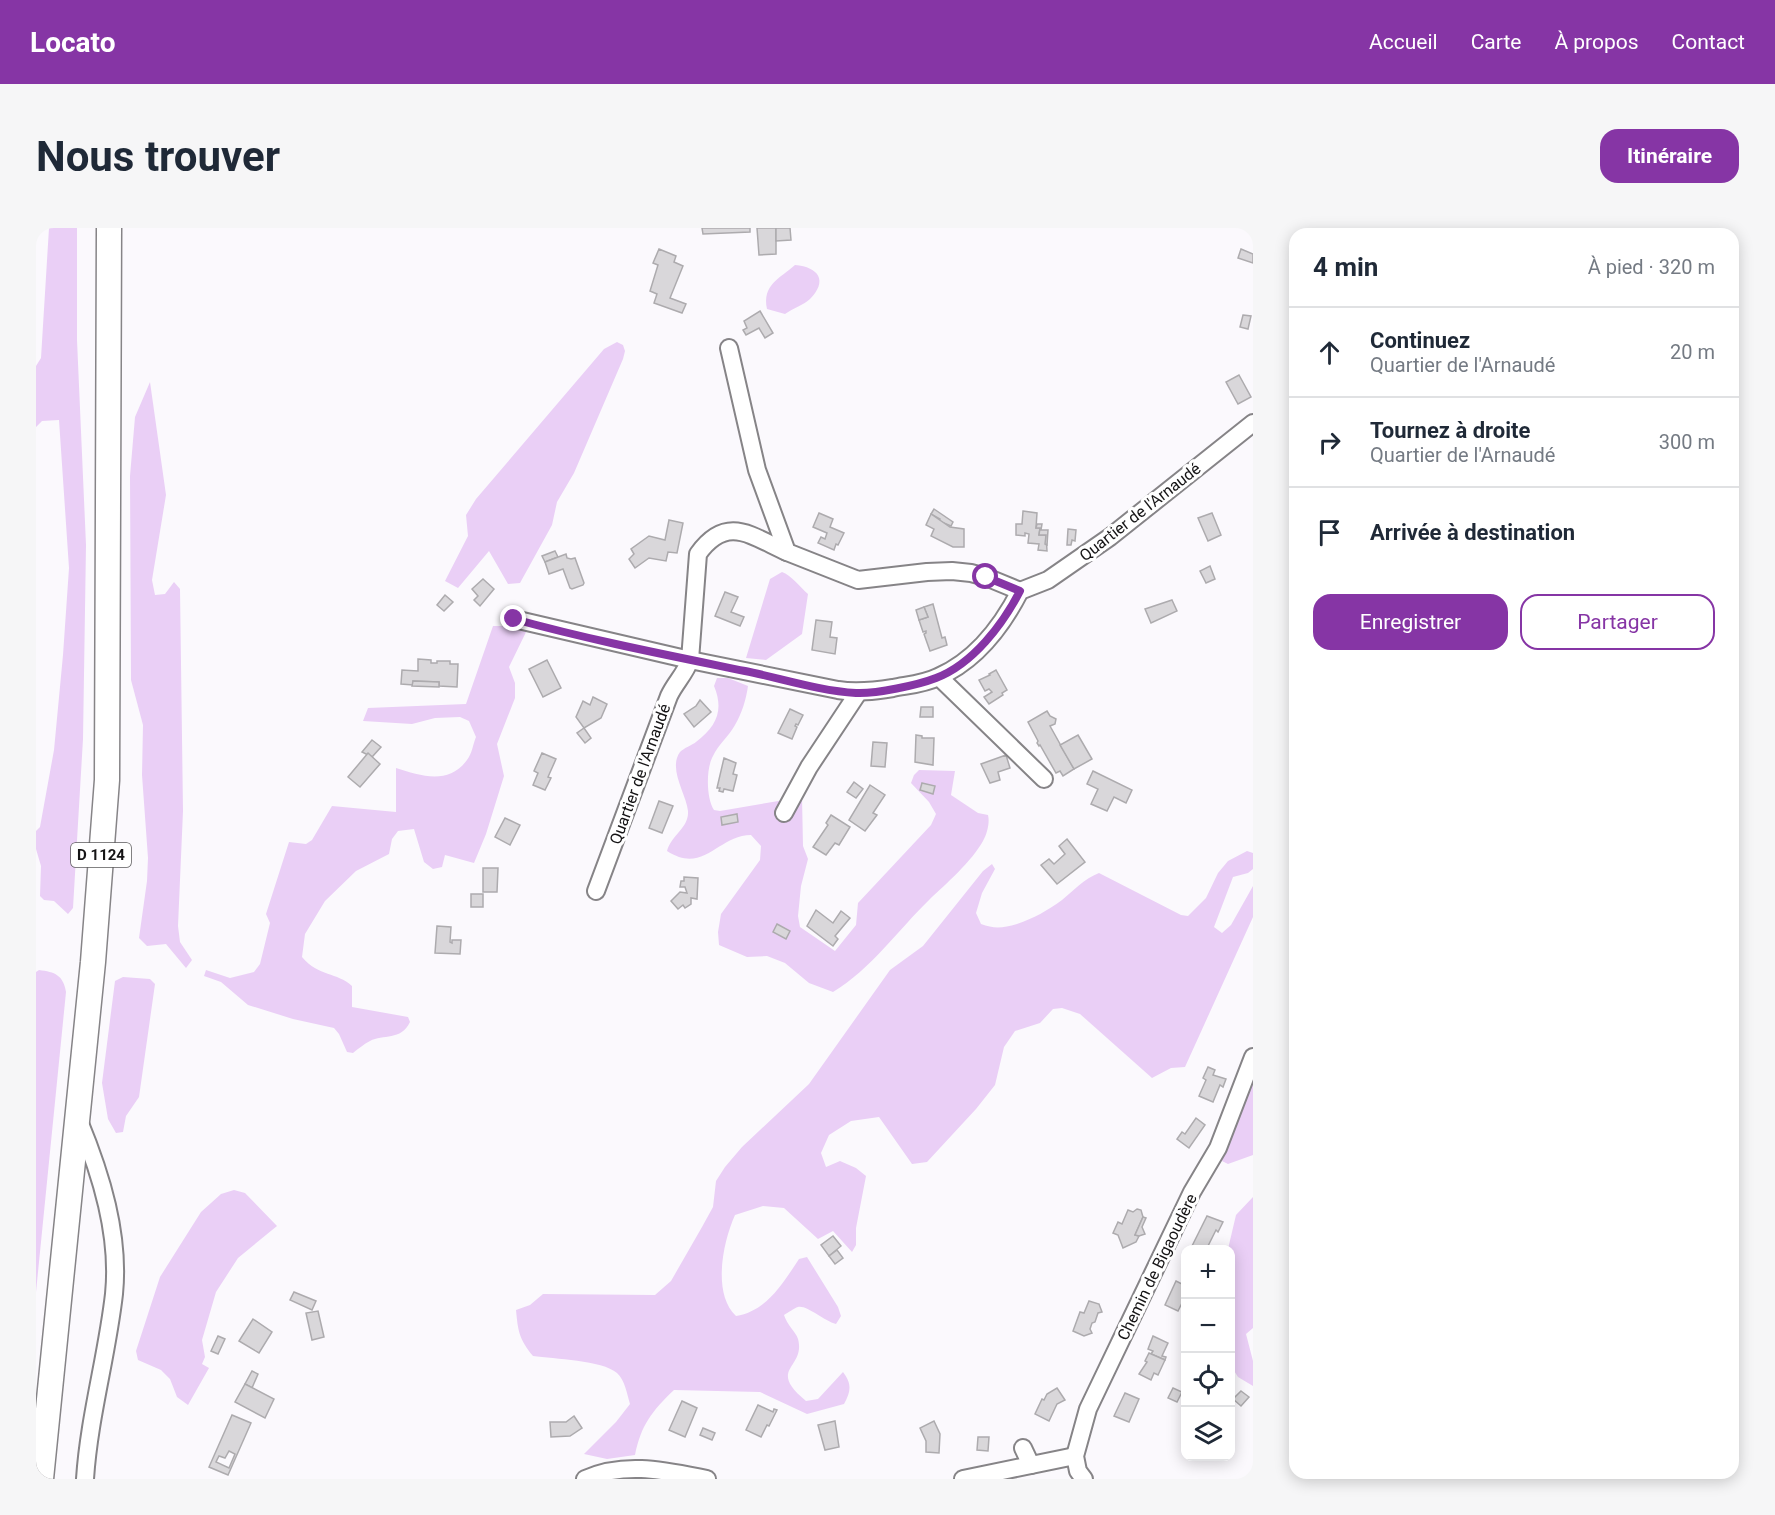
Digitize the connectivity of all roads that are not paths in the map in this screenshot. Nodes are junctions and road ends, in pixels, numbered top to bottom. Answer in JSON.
{"nodes":[{"id":1,"x":109,"y":228,"type":"edge"},
{"id":2,"x":729,"y":348,"type":"dead end"},
{"id":3,"x":1253,"y":423,"type":"edge"},
{"id":4,"x":787,"y":552,"type":"junction"},
{"id":5,"x":1020,"y":591,"type":"junction"},
{"id":6,"x":514,"y":619,"type":"dead end"},
{"id":7,"x":690,"y":660,"type":"junction"},
{"id":8,"x":939,"y":677,"type":"junction"},
{"id":9,"x":858,"y":693,"type":"junction"},
{"id":10,"x":1044,"y":778,"type":"dead end"},
{"id":11,"x":784,"y":813,"type":"dead end"},
{"id":12,"x":596,"y":891,"type":"dead end"},
{"id":13,"x":1253,"y":1057,"type":"edge"},
{"id":14,"x":76,"y":1114,"type":"junction"},
{"id":15,"x":1023,"y":1448,"type":"dead end"},
{"id":16,"x":1075,"y":1456,"type":"junction"},
{"id":17,"x":1031,"y":1465,"type":"junction"},
{"id":18,"x":41,"y":1479,"type":"edge"},
{"id":19,"x":85,"y":1479,"type":"edge"},
{"id":20,"x":585,"y":1479,"type":"edge"},
{"id":21,"x":707,"y":1479,"type":"edge"},
{"id":22,"x":963,"y":1479,"type":"edge"},
{"id":23,"x":1084,"y":1479,"type":"edge"}],
"edges":[{"from":1,"to":14,"type":"highway","number":"D 1124"},
{"from":2,"to":4,"type":"street"},
{"from":3,"to":5,"type":"street","name":"Quartier de l'Arnaudé"},
{"from":4,"to":5,"type":"street","name":"Quartier de l'Arnaudé"},
{"from":4,"to":7,"type":"street","name":"Quartier de l'Arnaudé"},
{"from":5,"to":8,"type":"street"},
{"from":6,"to":7,"type":"street"},
{"from":7,"to":9,"type":"street"},
{"from":7,"to":12,"type":"street","name":"Quartier de l'Arnaudé"},
{"from":8,"to":9,"type":"street"},
{"from":8,"to":10,"type":"street"},
{"from":9,"to":11,"type":"street"},
{"from":13,"to":16,"type":"street","name":"Chemin de Bigaoudère"},
{"from":14,"to":18,"type":"highway","number":"D 1124"},
{"from":14,"to":19,"type":"street"},
{"from":15,"to":17,"type":"street"},
{"from":16,"to":17,"type":"street"},
{"from":16,"to":23,"type":"street"},
{"from":17,"to":22,"type":"street"},
{"from":20,"to":21,"type":"street"}]}
